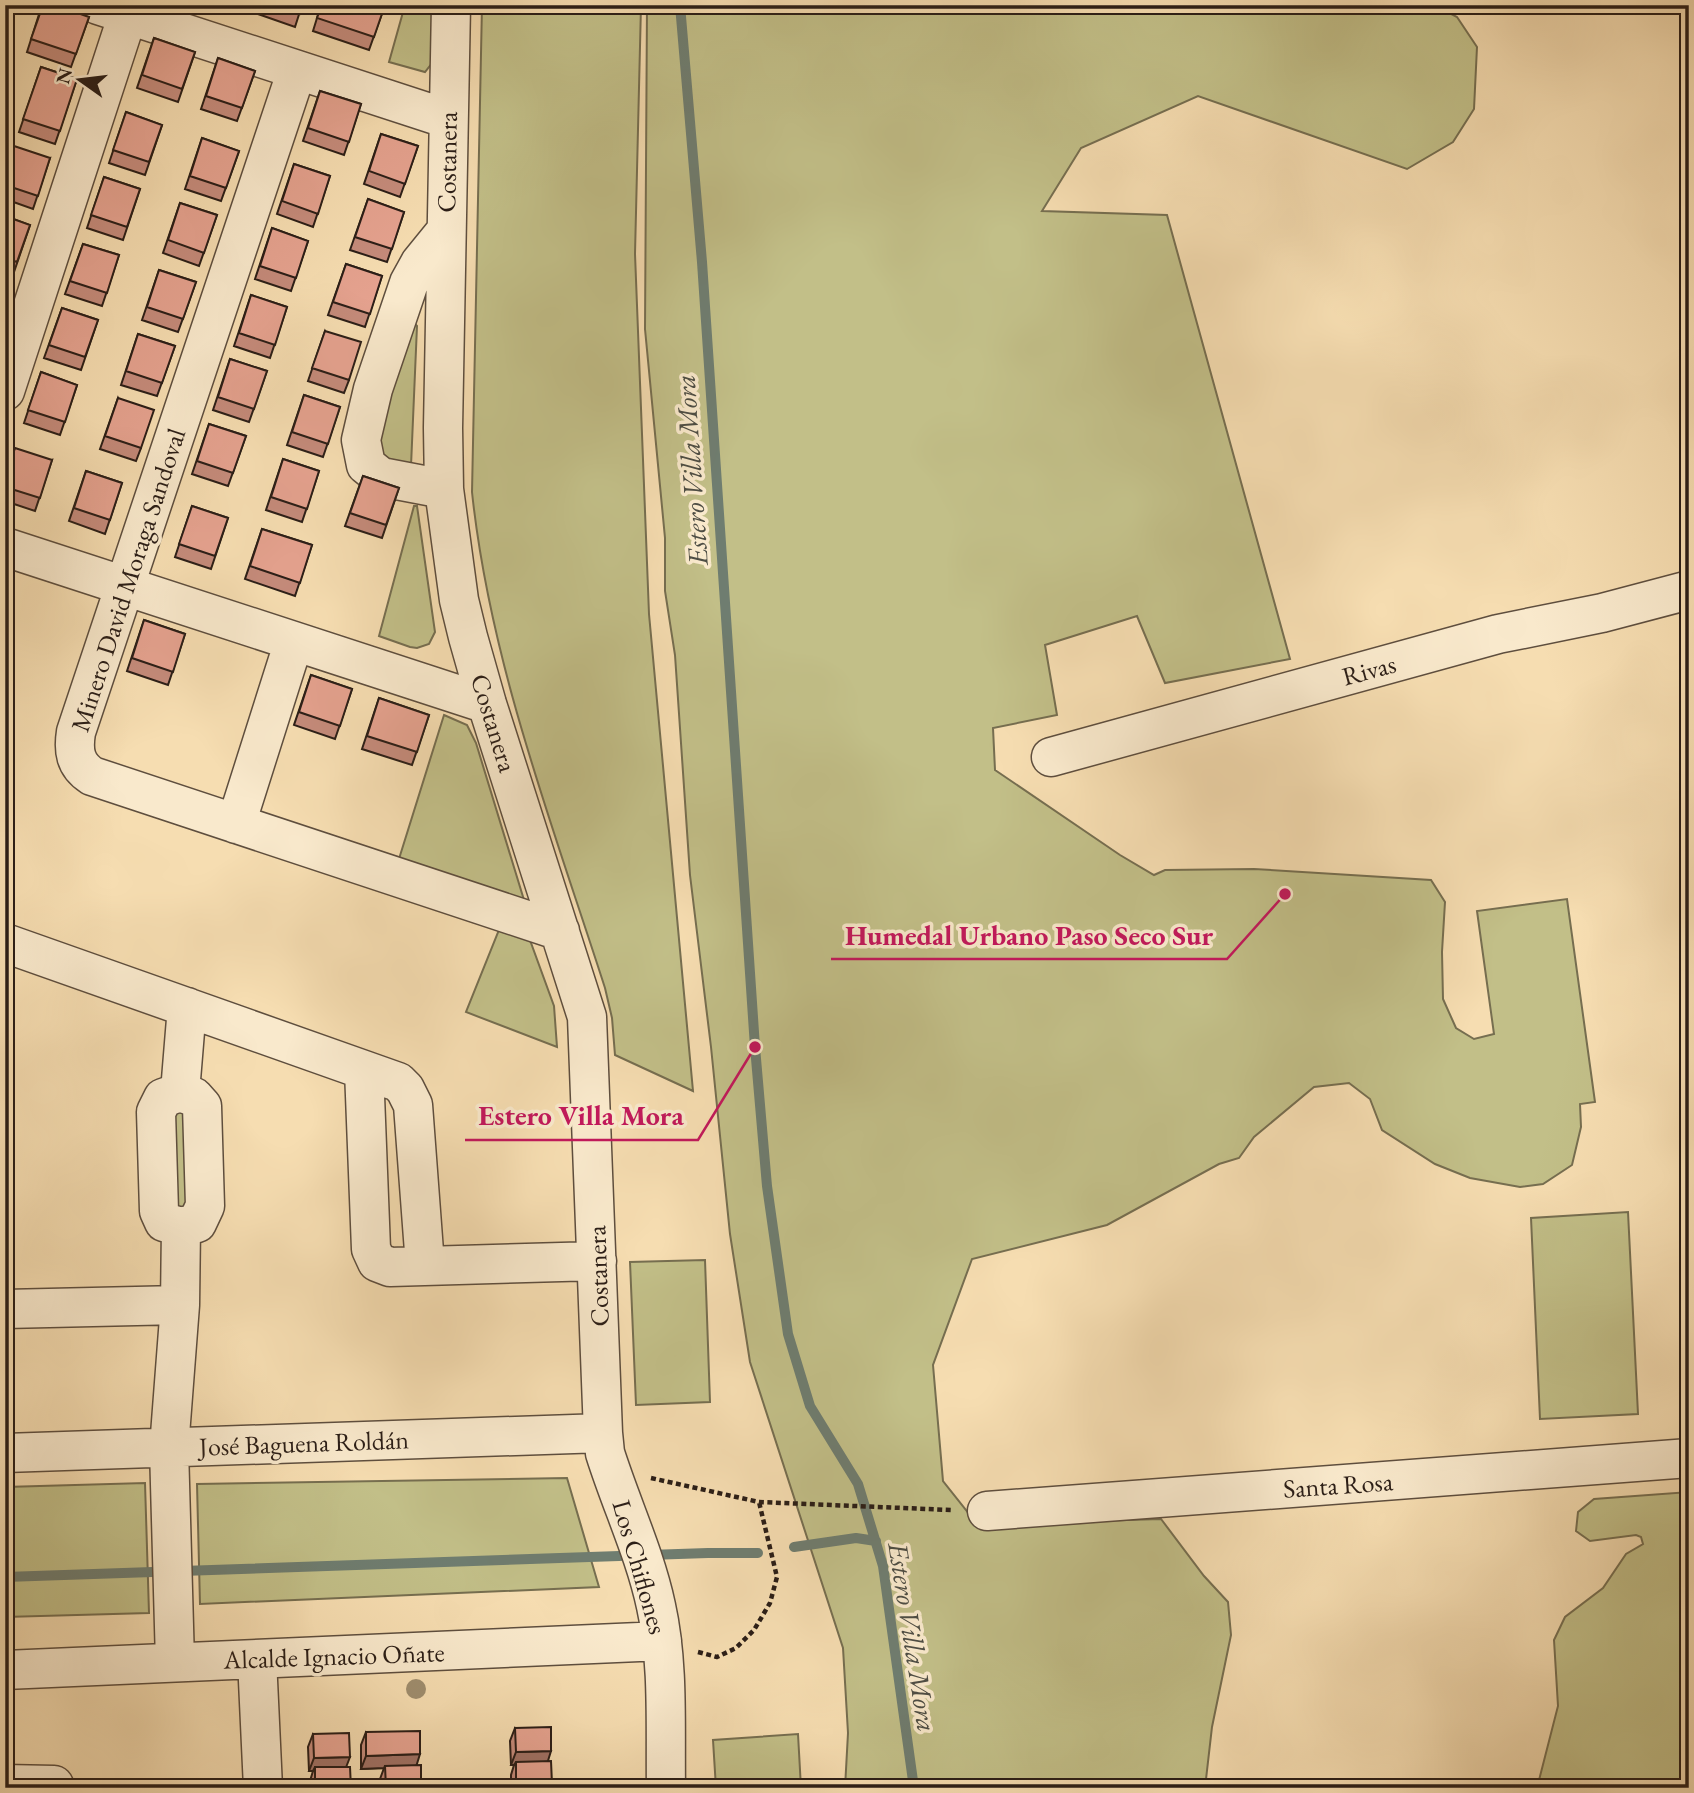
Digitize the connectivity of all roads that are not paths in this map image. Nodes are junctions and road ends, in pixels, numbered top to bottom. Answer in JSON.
{"nodes":[{"id":1,"x":451,"y":5,"type":"edge"},
{"id":2,"x":119,"y":8,"type":"edge"},
{"id":3,"x":297,"y":70,"type":"junction"},
{"id":4,"x":448,"y":119,"type":"junction"},
{"id":5,"x":446,"y":231,"type":"junction"},
{"id":6,"x":5,"y":391,"type":"edge"},
{"id":7,"x":444,"y":489,"type":"junction"},
{"id":8,"x":5,"y":547,"type":"edge"},
{"id":9,"x":125,"y":586,"type":"junction"},
{"id":10,"x":1689,"y":590,"type":"edge"},
{"id":11,"x":294,"y":641,"type":"junction"},
{"id":12,"x":487,"y":704,"type":"junction"},
{"id":13,"x":1051,"y":757,"type":"dead end"},
{"id":14,"x":236,"y":824,"type":"junction"},
{"id":15,"x":560,"y":931,"type":"junction"},
{"id":16,"x":5,"y":943,"type":"edge"},
{"id":17,"x":187,"y":1007,"type":"junction"},
{"id":18,"x":364,"y":1070,"type":"junction"},
{"id":19,"x":597,"y":1261,"type":"junction"},
{"id":20,"x":425,"y":1265,"type":"junction"},
{"id":21,"x":180,"y":1305,"type":"junction"},
{"id":22,"x":5,"y":1309,"type":"edge"},
{"id":23,"x":603,"y":1433,"type":"junction"},
{"id":24,"x":169,"y":1448,"type":"junction"},
{"id":25,"x":5,"y":1453,"type":"edge"},
{"id":26,"x":1689,"y":1458,"type":"edge"},
{"id":27,"x":987,"y":1511,"type":"road end"},
{"id":28,"x":662,"y":1641,"type":"junction"},
{"id":29,"x":257,"y":1659,"type":"junction"},
{"id":30,"x":175,"y":1662,"type":"junction"},
{"id":31,"x":5,"y":1670,"type":"edge"},
{"id":32,"x":5,"y":1784,"type":"edge"},
{"id":33,"x":54,"y":1788,"type":"edge"},
{"id":34,"x":263,"y":1788,"type":"edge"},
{"id":35,"x":666,"y":1788,"type":"edge"}],
"edges":[{"from":1,"to":4,"type":"street","name":"Costanera"},
{"from":2,"to":3,"type":"street"},
{"from":2,"to":6,"type":"street"},
{"from":3,"to":4,"type":"street"},
{"from":3,"to":9,"type":"street","name":"Minero David Moraga Sandoval"},
{"from":4,"to":5,"type":"street","name":"Costanera"},
{"from":5,"to":7,"type":"street","name":"Costanera"},
{"from":5,"to":7,"type":"street"},
{"from":7,"to":12,"type":"street","name":"Costanera"},
{"from":8,"to":9,"type":"street"},
{"from":9,"to":11,"type":"street"},
{"from":9,"to":14,"type":"street","name":"Minero David Moraga Sandoval"},
{"from":10,"to":13,"type":"street","name":"Rivas"},
{"from":11,"to":12,"type":"street"},
{"from":11,"to":14,"type":"street"},
{"from":12,"to":15,"type":"street","name":"Costanera"},
{"from":14,"to":15,"type":"street","name":"Minero David Moraga Sandoval"},
{"from":15,"to":19,"type":"street","name":"Costanera"},
{"from":16,"to":17,"type":"street"},
{"from":17,"to":18,"type":"street"},
{"from":17,"to":21,"type":"street"},
{"from":18,"to":20,"type":"street"},
{"from":18,"to":20,"type":"street"},
{"from":19,"to":20,"type":"street"},
{"from":19,"to":23,"type":"street","name":"Costanera"},
{"from":21,"to":22,"type":"street"},
{"from":21,"to":24,"type":"street"},
{"from":23,"to":24,"type":"street","name":"José Baguena Roldán"},
{"from":23,"to":28,"type":"street","name":"Los Chiflones"},
{"from":24,"to":25,"type":"street","name":"José Baguena Roldán"},
{"from":24,"to":30,"type":"street"},
{"from":26,"to":27,"type":"street","name":"Santa Rosa"},
{"from":28,"to":29,"type":"street","name":"Alcalde Ignacio Oñate"},
{"from":28,"to":35,"type":"street","name":"Los Chiflones"},
{"from":29,"to":30,"type":"street","name":"Alcalde Ignacio Oñate"},
{"from":29,"to":34,"type":"street"},
{"from":30,"to":31,"type":"street","name":"Alcalde Ignacio Oñate"},
{"from":32,"to":33,"type":"street"}]}
